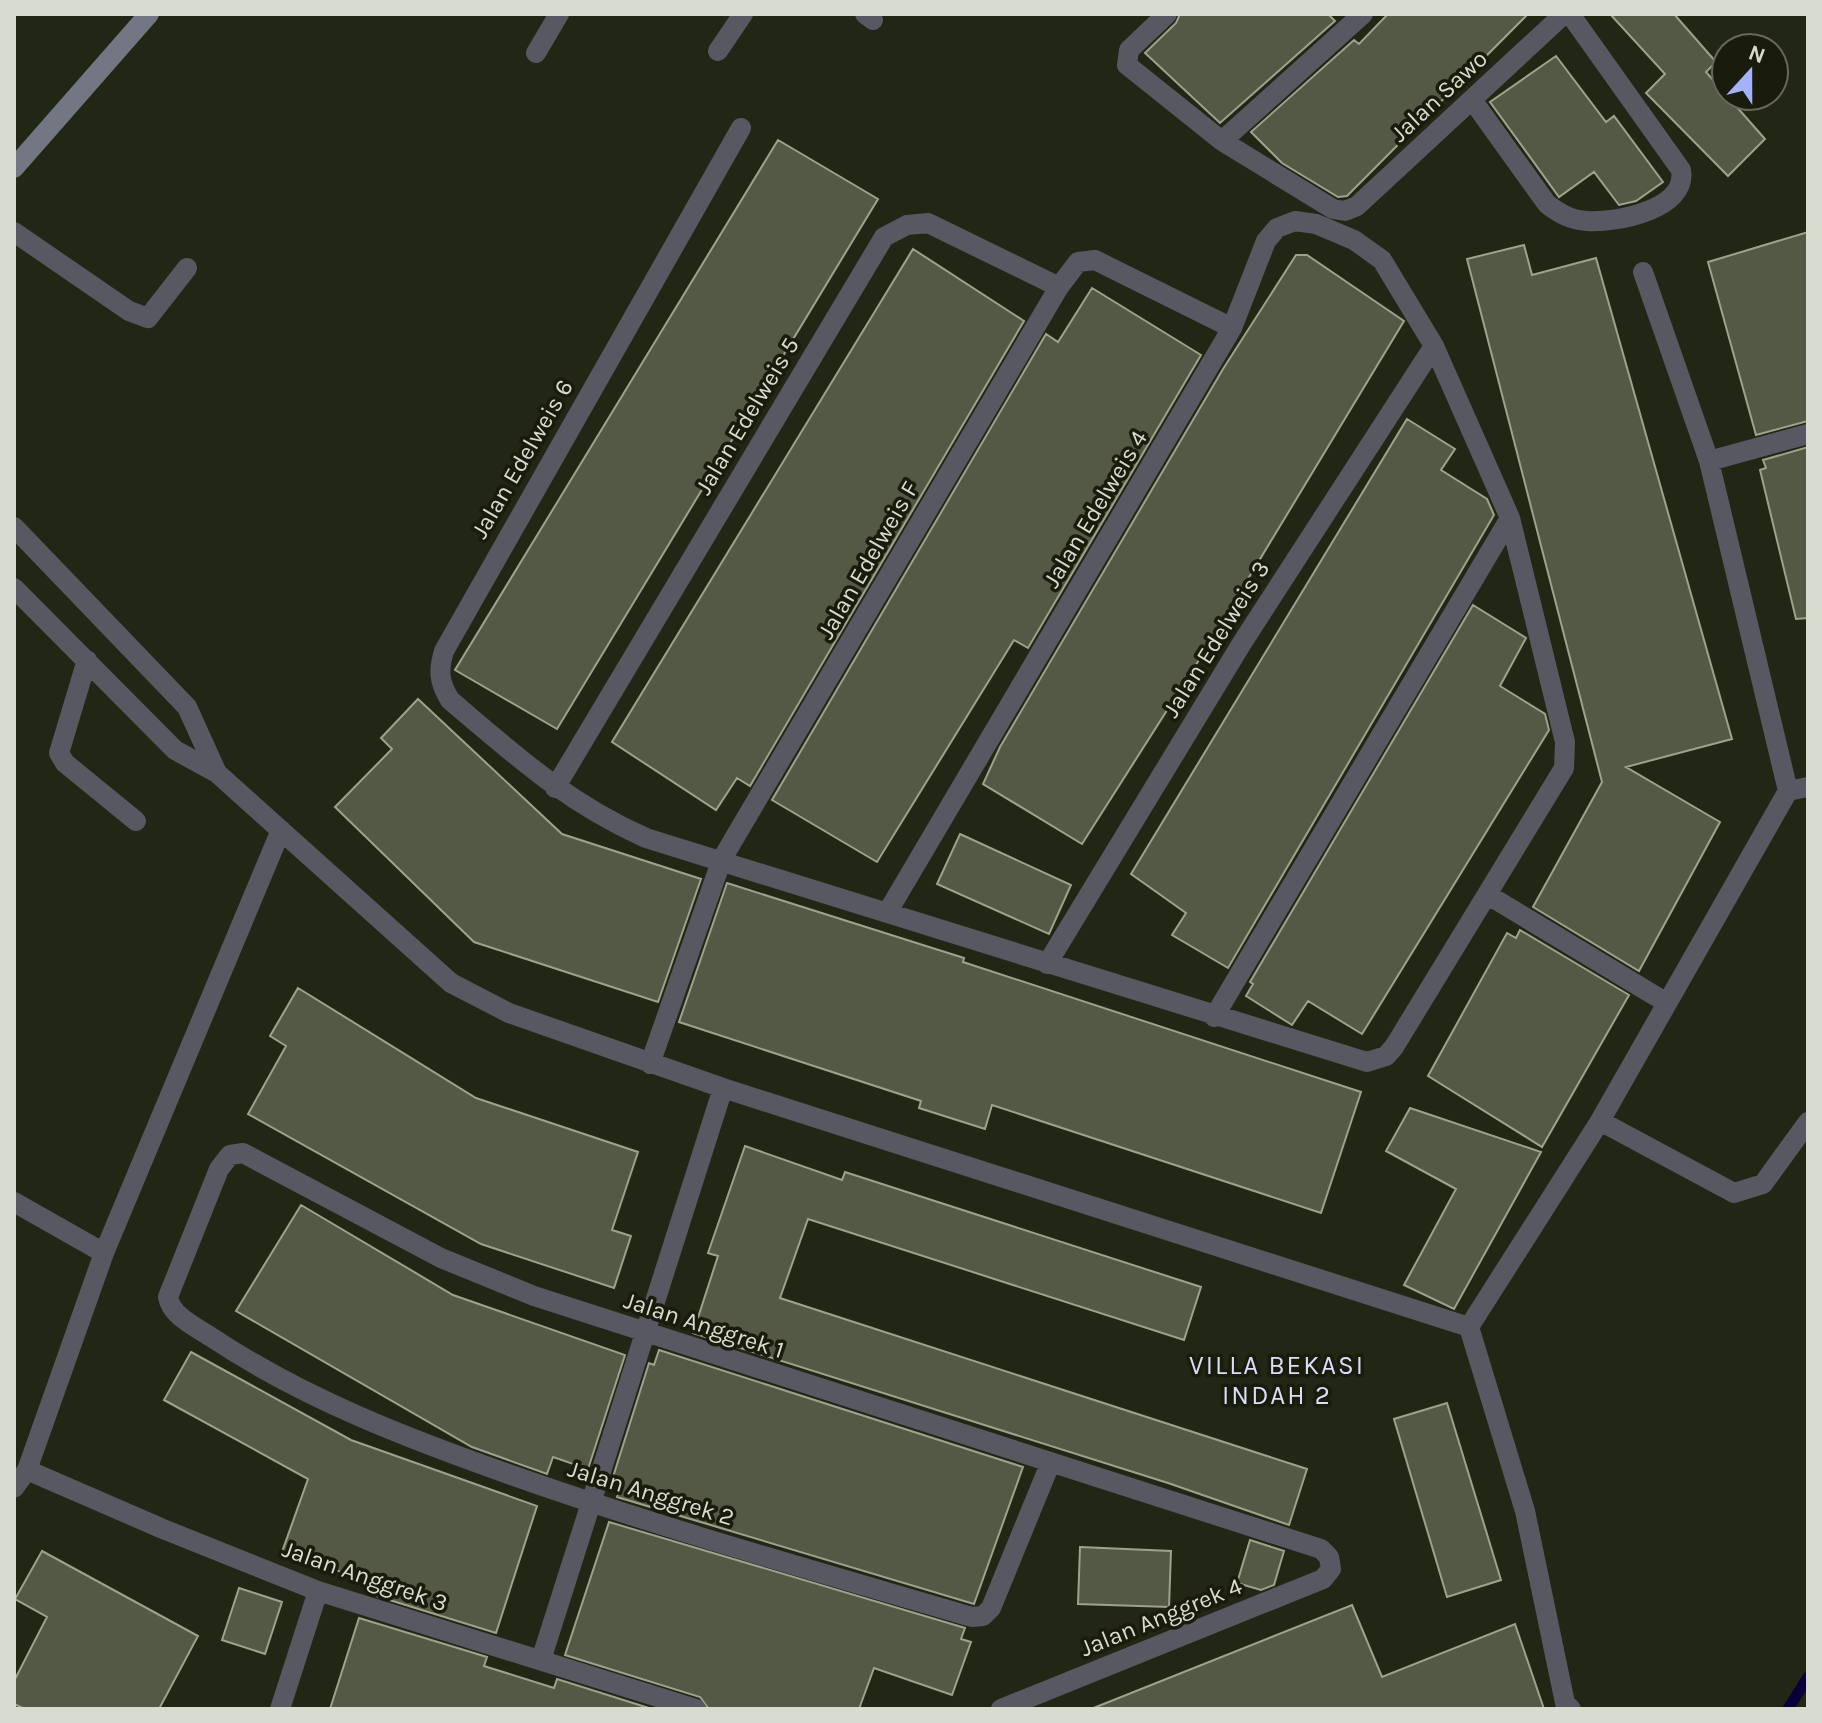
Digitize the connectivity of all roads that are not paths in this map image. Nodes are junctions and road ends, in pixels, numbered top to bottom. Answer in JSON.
{"nodes":[{"id":1,"x":149,"y":14,"type":"edge"},
{"id":2,"x":559,"y":14,"type":"edge"},
{"id":3,"x":743,"y":14,"type":"edge"},
{"id":4,"x":1167,"y":14,"type":"edge"},
{"id":5,"x":1363,"y":14,"type":"edge"},
{"id":6,"x":1567,"y":14,"type":"edge"},
{"id":7,"x":718,"y":51,"type":"dead end"},
{"id":8,"x":536,"y":53,"type":"dead end"},
{"id":9,"x":1473,"y":101,"type":"junction"},
{"id":10,"x":741,"y":128,"type":"dead end"},
{"id":11,"x":1222,"y":141,"type":"junction"},
{"id":12,"x":14,"y":168,"type":"edge"},
{"id":13,"x":14,"y":232,"type":"edge"},
{"id":14,"x":187,"y":268,"type":"dead end"},
{"id":15,"x":1643,"y":272,"type":"dead end"},
{"id":16,"x":1059,"y":287,"type":"junction"},
{"id":17,"x":1232,"y":328,"type":"junction"},
{"id":18,"x":1434,"y":346,"type":"junction"},
{"id":19,"x":1808,"y":434,"type":"edge"},
{"id":20,"x":1709,"y":461,"type":"junction"},
{"id":21,"x":1510,"y":518,"type":"junction"},
{"id":22,"x":14,"y":527,"type":"edge"},
{"id":23,"x":14,"y":588,"type":"edge"},
{"id":24,"x":87,"y":660,"type":"junction"},
{"id":25,"x":217,"y":773,"type":"junction"},
{"id":26,"x":555,"y":788,"type":"junction"},
{"id":27,"x":1798,"y":789,"type":"edge"},
{"id":28,"x":136,"y":821,"type":"dead end"},
{"id":29,"x":281,"y":830,"type":"junction"},
{"id":30,"x":722,"y":859,"type":"junction"},
{"id":31,"x":1488,"y":895,"type":"junction"},
{"id":32,"x":887,"y":913,"type":"junction"},
{"id":33,"x":1047,"y":964,"type":"junction"},
{"id":34,"x":1667,"y":1003,"type":"junction"},
{"id":35,"x":1214,"y":1017,"type":"junction"},
{"id":36,"x":650,"y":1064,"type":"junction"},
{"id":37,"x":723,"y":1088,"type":"junction"},
{"id":38,"x":1600,"y":1121,"type":"junction"},
{"id":39,"x":1808,"y":1122,"type":"edge"},
{"id":40,"x":14,"y":1202,"type":"edge"},
{"id":41,"x":104,"y":1253,"type":"junction"},
{"id":42,"x":170,"y":1308,"type":"joint"},
{"id":43,"x":1469,"y":1327,"type":"junction"},
{"id":44,"x":647,"y":1335,"type":"junction"},
{"id":45,"x":1050,"y":1464,"type":"junction"},
{"id":46,"x":27,"y":1470,"type":"junction"},
{"id":47,"x":14,"y":1488,"type":"edge"},
{"id":48,"x":592,"y":1504,"type":"junction"},
{"id":49,"x":1332,"y":1564,"type":"joint"},
{"id":50,"x":318,"y":1591,"type":"junction"},
{"id":51,"x":541,"y":1660,"type":"junction"},
{"id":52,"x":1022,"y":1706,"type":"edge"},
{"id":53,"x":1562,"y":1707,"type":"edge"},
{"id":54,"x":280,"y":1709,"type":"edge"},
{"id":55,"x":696,"y":1709,"type":"edge"},
{"id":56,"x":1001,"y":1709,"type":"edge"}],
"edges":[{"from":1,"to":12,"type":"main road"},
{"from":2,"to":8,"type":"street"},
{"from":3,"to":7,"type":"street"},
{"from":4,"to":11,"type":"street"},
{"from":5,"to":11,"type":"street"},
{"from":6,"to":9,"type":"street","name":"Jalan Sawo"},
{"from":6,"to":9,"type":"street"},
{"from":9,"to":11,"type":"street","name":"Jalan Sawo"},
{"from":10,"to":26,"type":"street","name":"Jalan Edelweis 6"},
{"from":13,"to":14,"type":"street"},
{"from":15,"to":20,"type":"street"},
{"from":16,"to":17,"type":"street","name":"Jalan Edelweis F"},
{"from":16,"to":26,"type":"street","name":"Jalan Edelweis 5"},
{"from":16,"to":30,"type":"street","name":"Jalan Edelweis F"},
{"from":17,"to":18,"type":"street","name":"Jalan Edelweis 4"},
{"from":17,"to":32,"type":"street","name":"Jalan Edelweis 4"},
{"from":18,"to":21,"type":"street"},
{"from":18,"to":33,"type":"street","name":"Jalan Edelweis 3"},
{"from":19,"to":20,"type":"street"},
{"from":20,"to":27,"type":"street"},
{"from":21,"to":31,"type":"street"},
{"from":21,"to":35,"type":"street"},
{"from":22,"to":25,"type":"street"},
{"from":23,"to":24,"type":"street"},
{"from":24,"to":25,"type":"street"},
{"from":24,"to":28,"type":"street"},
{"from":25,"to":29,"type":"street"},
{"from":26,"to":30,"type":"street","name":"Jalan Edelweis 6"},
{"from":27,"to":34,"type":"street"},
{"from":29,"to":36,"type":"street"},
{"from":29,"to":41,"type":"street"},
{"from":30,"to":32,"type":"street","name":"Jalan Edelweis 6"},
{"from":30,"to":36,"type":"street","name":"Jalan Edelweis F"},
{"from":31,"to":34,"type":"street"},
{"from":31,"to":35,"type":"street","name":"Jalan Edelweis 6"},
{"from":32,"to":33,"type":"street","name":"Jalan Edelweis 6"},
{"from":33,"to":35,"type":"street","name":"Jalan Edelweis 6"},
{"from":34,"to":38,"type":"street"},
{"from":36,"to":37,"type":"street"},
{"from":37,"to":43,"type":"street"},
{"from":37,"to":44,"type":"street"},
{"from":38,"to":39,"type":"street"},
{"from":38,"to":43,"type":"street"},
{"from":40,"to":41,"type":"street"},
{"from":41,"to":46,"type":"street"},
{"from":42,"to":44,"type":"street","name":"Jalan Anggrek 1"},
{"from":42,"to":48,"type":"street","name":"Jalan Anggrek 2"},
{"from":43,"to":53,"type":"street"},
{"from":44,"to":45,"type":"street","name":"Jalan Anggrek 1"},
{"from":44,"to":48,"type":"street"},
{"from":45,"to":48,"type":"street","name":"Jalan Anggrek 2"},
{"from":45,"to":49,"type":"street","name":"Jalan Anggrek 1"},
{"from":46,"to":47,"type":"street"},
{"from":46,"to":50,"type":"street","name":"Jalan Anggrek 3"},
{"from":48,"to":51,"type":"street"},
{"from":49,"to":52,"type":"street","name":"Jalan Anggrek 4"},
{"from":50,"to":51,"type":"street","name":"Jalan Anggrek 3"},
{"from":50,"to":54,"type":"street"},
{"from":51,"to":55,"type":"street","name":"Jalan Anggrek 3"},
{"from":52,"to":56,"type":"street","name":"Jalan Anggrek 4"}]}
